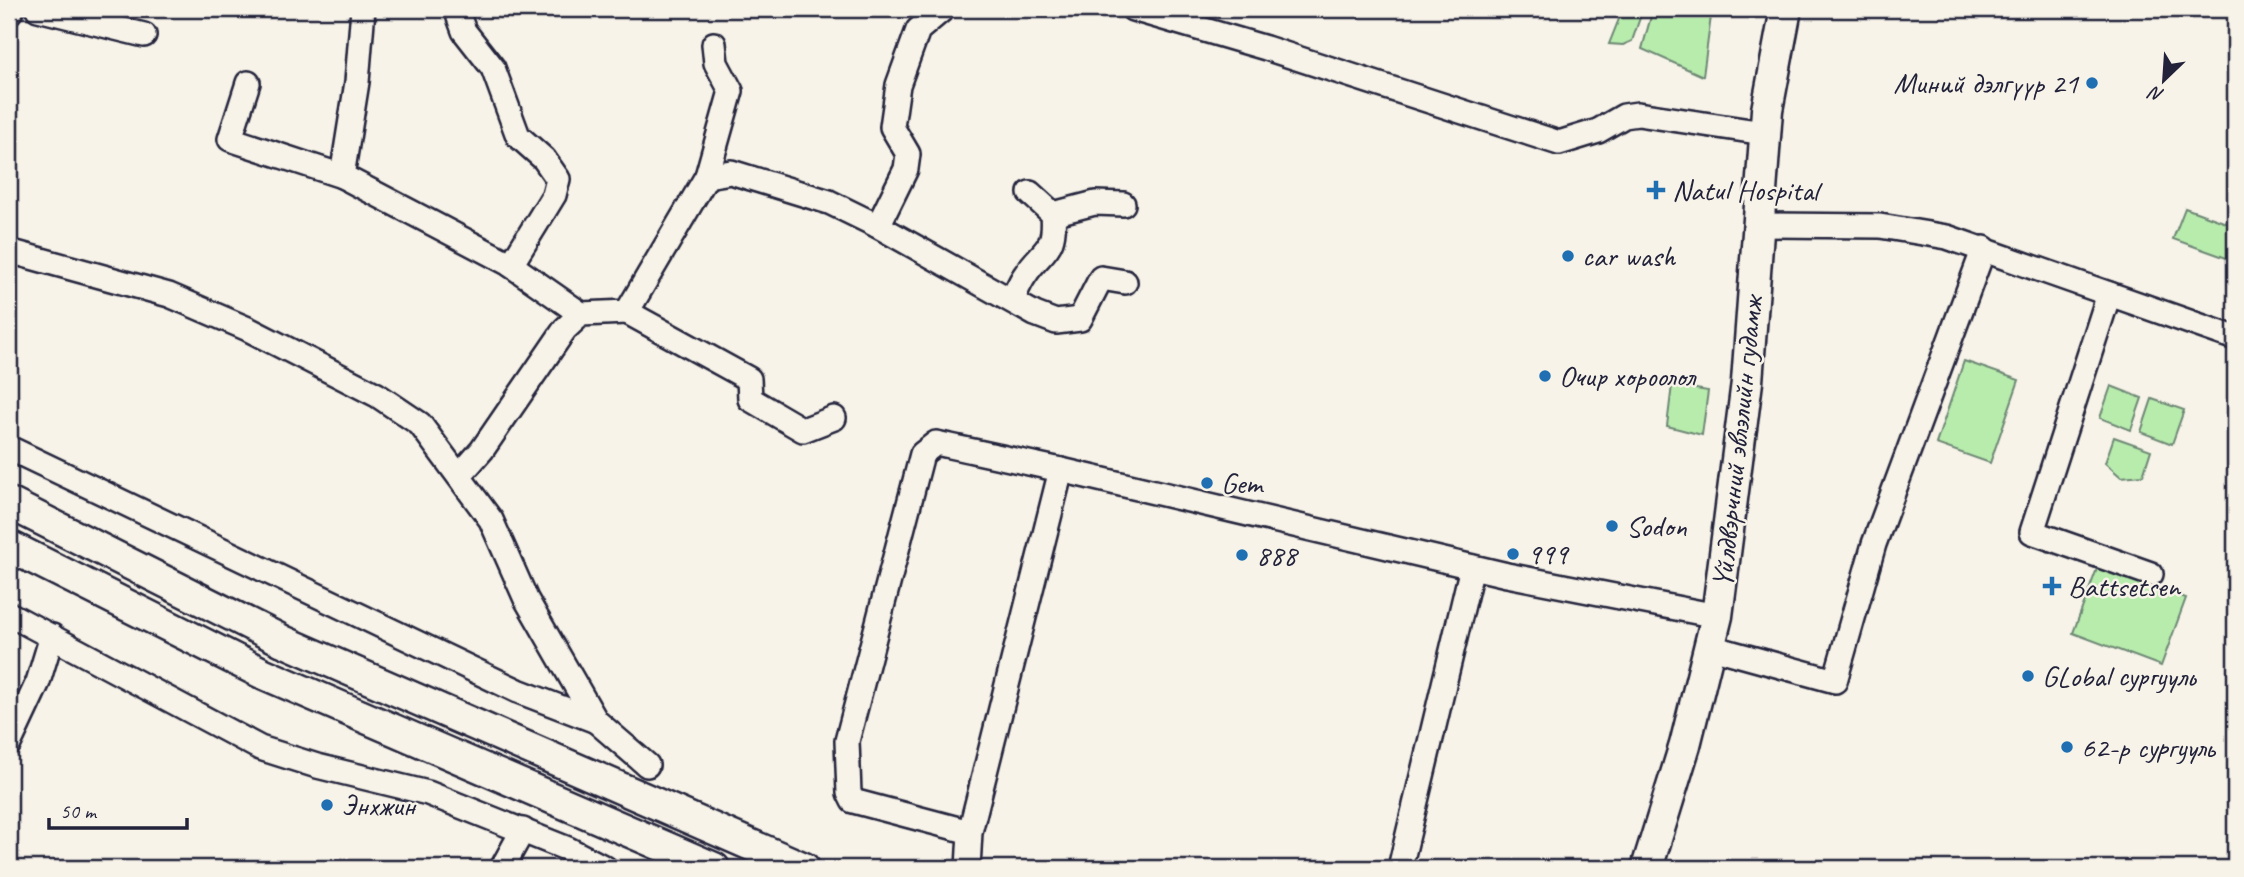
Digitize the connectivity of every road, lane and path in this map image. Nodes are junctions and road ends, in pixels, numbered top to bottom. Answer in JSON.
{"nodes":[{"id":1,"x":12,"y":9,"type":"edge"},
{"id":2,"x":38,"y":9,"type":"edge"},
{"id":3,"x":362,"y":9,"type":"edge"},
{"id":4,"x":456,"y":9,"type":"edge"},
{"id":5,"x":943,"y":9,"type":"edge"},
{"id":6,"x":1133,"y":9,"type":"edge"},
{"id":7,"x":1786,"y":9,"type":"edge"},
{"id":8,"x":9,"y":13,"type":"edge"},
{"id":9,"x":144,"y":35,"type":"dead end"},
{"id":10,"x":714,"y":44,"type":"dead end"},
{"id":11,"x":248,"y":83,"type":"dead end"},
{"id":12,"x":1764,"y":134,"type":"junction"},
{"id":13,"x":342,"y":176,"type":"junction"},
{"id":14,"x":707,"y":176,"type":"junction"},
{"id":15,"x":1030,"y":193,"type":"dead end"},
{"id":16,"x":1123,"y":204,"type":"dead end"},
{"id":17,"x":1053,"y":214,"type":"junction"},
{"id":18,"x":1759,"y":225,"type":"junction"},
{"id":19,"x":878,"y":226,"type":"junction"},
{"id":20,"x":1984,"y":248,"type":"junction"},
{"id":21,"x":9,"y":251,"type":"edge"},
{"id":22,"x":511,"y":265,"type":"junction"},
{"id":23,"x":1125,"y":282,"type":"dead end"},
{"id":24,"x":2109,"y":293,"type":"junction"},
{"id":25,"x":1012,"y":300,"type":"junction"},
{"id":26,"x":627,"y":312,"type":"junction"},
{"id":27,"x":581,"y":314,"type":"junction"},
{"id":28,"x":2235,"y":338,"type":"edge"},
{"id":29,"x":834,"y":418,"type":"dead end"},
{"id":30,"x":9,"y":448,"type":"edge"},
{"id":31,"x":1061,"y":470,"type":"junction"},
{"id":32,"x":460,"y":475,"type":"junction"},
{"id":33,"x":9,"y":503,"type":"edge"},
{"id":34,"x":9,"y":547,"type":"edge"},
{"id":35,"x":1472,"y":567,"type":"junction"},
{"id":36,"x":2151,"y":574,"type":"dead end"},
{"id":37,"x":9,"y":614,"type":"edge"},
{"id":38,"x":1717,"y":616,"type":"junction"},
{"id":39,"x":52,"y":636,"type":"junction"},
{"id":40,"x":1711,"y":647,"type":"junction"},
{"id":41,"x":596,"y":721,"type":"junction"},
{"id":42,"x":9,"y":744,"type":"edge"},
{"id":43,"x":647,"y":765,"type":"dead end"},
{"id":44,"x":523,"y":830,"type":"junction"},
{"id":45,"x":970,"y":832,"type":"junction"},
{"id":46,"x":502,"y":868,"type":"edge"},
{"id":47,"x":605,"y":868,"type":"edge"},
{"id":48,"x":714,"y":868,"type":"edge"},
{"id":49,"x":804,"y":868,"type":"edge"},
{"id":50,"x":968,"y":868,"type":"edge"},
{"id":51,"x":1400,"y":868,"type":"edge"},
{"id":52,"x":1647,"y":868,"type":"edge"}],
"edges":[{"from":1,"to":8,"type":"street"},
{"from":2,"to":9,"type":"street"},
{"from":3,"to":13,"type":"street"},
{"from":4,"to":22,"type":"street"},
{"from":5,"to":19,"type":"street"},
{"from":6,"to":12,"type":"street"},
{"from":7,"to":12,"type":"main road","name":"Үйлдвэрчний эвлэлийн гудамж"},
{"from":10,"to":14,"type":"street"},
{"from":11,"to":13,"type":"street"},
{"from":12,"to":18,"type":"main road","name":"Үйлдвэрчний эвлэлийн гудамж"},
{"from":13,"to":22,"type":"street"},
{"from":14,"to":19,"type":"street"},
{"from":14,"to":26,"type":"street"},
{"from":15,"to":17,"type":"street"},
{"from":16,"to":17,"type":"street"},
{"from":17,"to":25,"type":"street"},
{"from":18,"to":20,"type":"street"},
{"from":18,"to":38,"type":"main road","name":"Үйлдвэрчний эвлэлийн гудамж"},
{"from":19,"to":25,"type":"street"},
{"from":20,"to":24,"type":"street"},
{"from":20,"to":40,"type":"street"},
{"from":21,"to":32,"type":"street"},
{"from":22,"to":27,"type":"street"},
{"from":23,"to":25,"type":"street"},
{"from":24,"to":28,"type":"street"},
{"from":24,"to":36,"type":"street"},
{"from":26,"to":27,"type":"street"},
{"from":26,"to":29,"type":"street"},
{"from":27,"to":32,"type":"street"},
{"from":30,"to":41,"type":"street"},
{"from":31,"to":35,"type":"street"},
{"from":31,"to":45,"type":"street"},
{"from":31,"to":45,"type":"street"},
{"from":32,"to":41,"type":"street"},
{"from":33,"to":49,"type":"main road"},
{"from":34,"to":48,"type":"main road"},
{"from":35,"to":38,"type":"street"},
{"from":35,"to":51,"type":"street"},
{"from":37,"to":39,"type":"street"},
{"from":38,"to":40,"type":"main road","name":"Үйлдвэрчний эвлэлийн гудамж"},
{"from":39,"to":42,"type":"street"},
{"from":39,"to":44,"type":"street"},
{"from":40,"to":52,"type":"main road","name":"Үйлдвэрчний эвлэлийн гудамж"},
{"from":41,"to":43,"type":"street"},
{"from":44,"to":46,"type":"street"},
{"from":44,"to":47,"type":"street"},
{"from":45,"to":50,"type":"street"}]}
